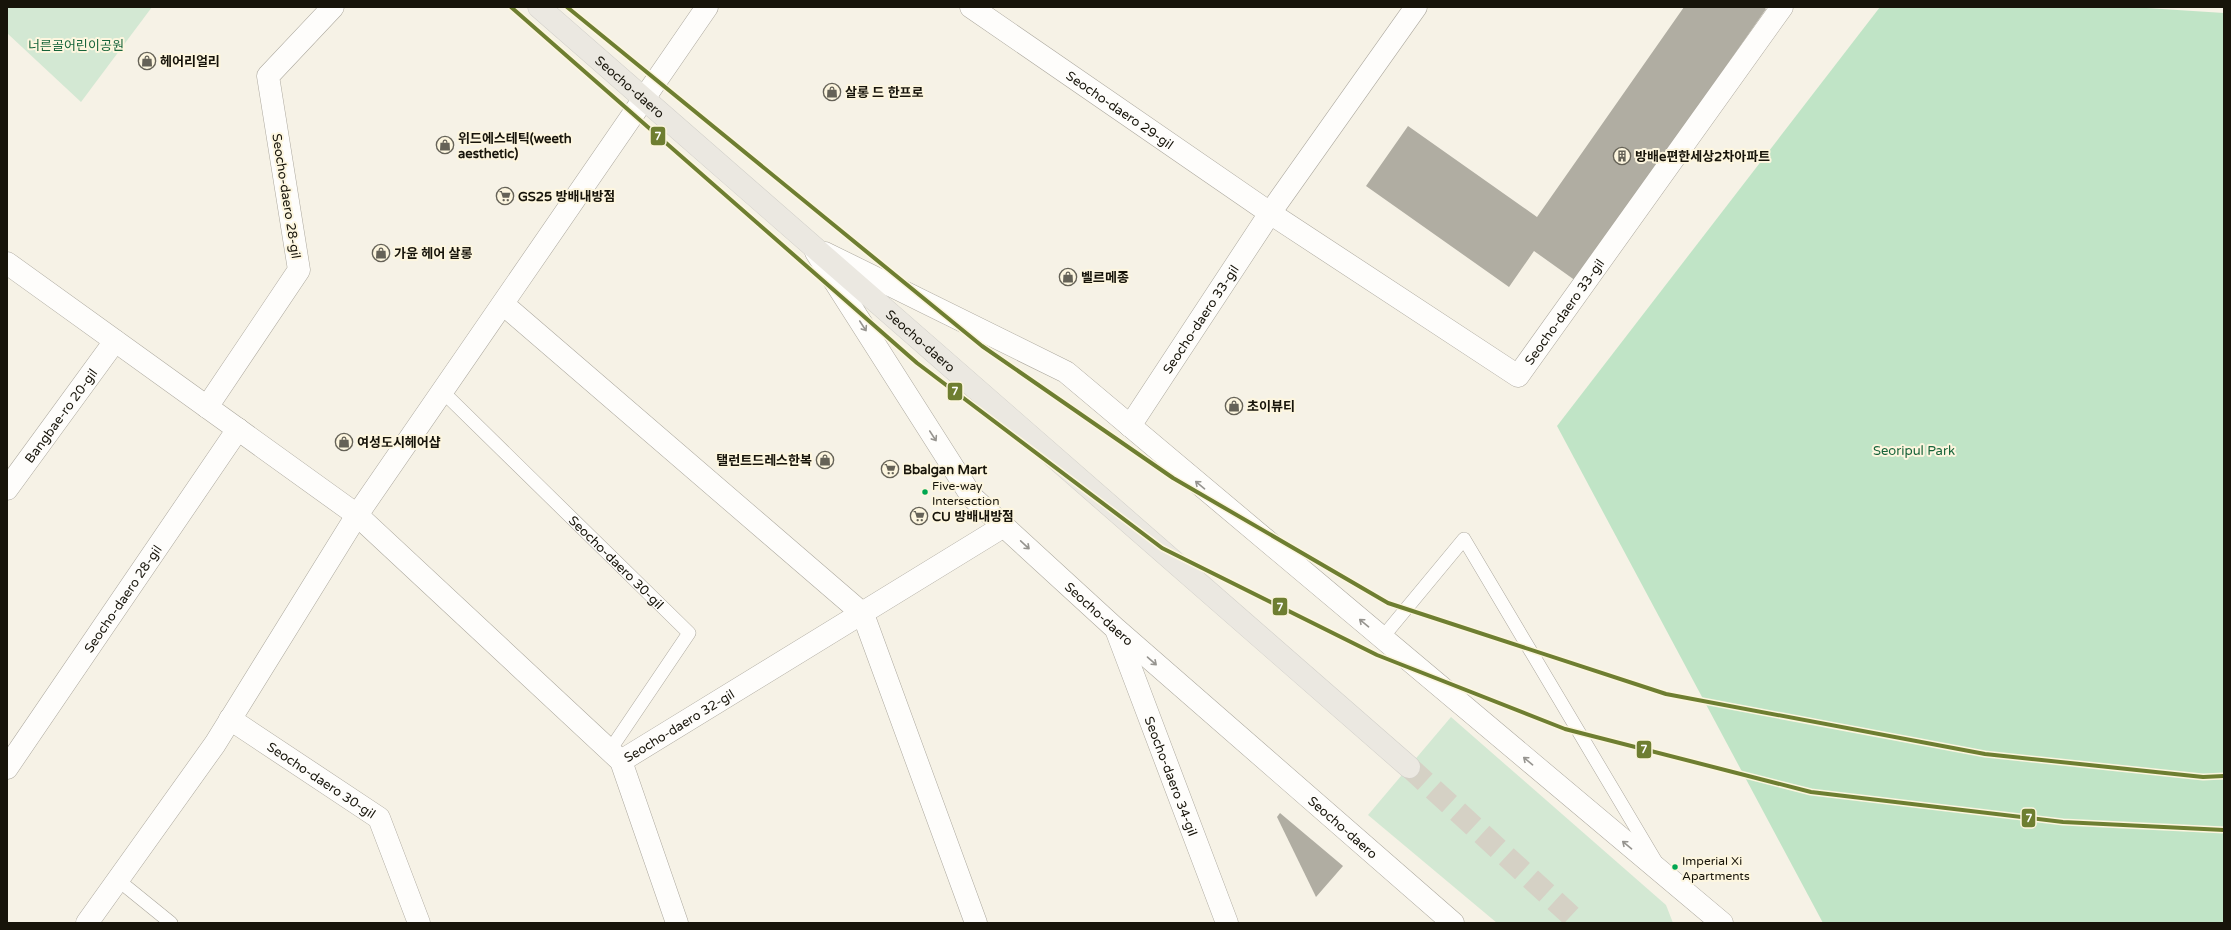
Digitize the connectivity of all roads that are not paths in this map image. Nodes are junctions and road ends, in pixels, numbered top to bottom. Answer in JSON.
{"nodes":[{"id":1,"x":333,"y":7,"type":"edge"},
{"id":2,"x":539,"y":7,"type":"edge"},
{"id":3,"x":707,"y":7,"type":"edge"},
{"id":4,"x":971,"y":7,"type":"edge"},
{"id":5,"x":1416,"y":7,"type":"edge"},
{"id":6,"x":1782,"y":7,"type":"edge"},
{"id":7,"x":645,"y":99,"type":"junction"},
{"id":8,"x":1270,"y":213,"type":"junction"},
{"id":9,"x":812,"y":246,"type":"junction"},
{"id":10,"x":7,"y":262,"type":"edge"},
{"id":11,"x":503,"y":304,"type":"junction"},
{"id":12,"x":114,"y":341,"type":"junction"},
{"id":13,"x":443,"y":392,"type":"junction"},
{"id":14,"x":207,"y":407,"type":"junction"},
{"id":15,"x":1130,"y":426,"type":"junction"},
{"id":16,"x":238,"y":429,"type":"junction"},
{"id":17,"x":7,"y":489,"type":"edge"},
{"id":18,"x":357,"y":516,"type":"junction"},
{"id":19,"x":1004,"y":526,"type":"junction"},
{"id":20,"x":863,"y":614,"type":"junction"},
{"id":21,"x":1116,"y":629,"type":"junction"},
{"id":22,"x":1382,"y":638,"type":"junction"},
{"id":23,"x":230,"y":719,"type":"junction"},
{"id":24,"x":616,"y":756,"type":"junction"},
{"id":25,"x":1409,"y":767,"type":"tunnel mouth"},
{"id":26,"x":7,"y":768,"type":"edge"},
{"id":27,"x":1666,"y":878,"type":"junction"},
{"id":28,"x":118,"y":880,"type":"junction"},
{"id":29,"x":87,"y":923,"type":"edge"},
{"id":30,"x":171,"y":923,"type":"edge"},
{"id":31,"x":419,"y":923,"type":"edge"},
{"id":32,"x":677,"y":923,"type":"edge"},
{"id":33,"x":976,"y":923,"type":"edge"},
{"id":34,"x":1227,"y":923,"type":"edge"},
{"id":35,"x":1453,"y":923,"type":"edge"},
{"id":36,"x":1696,"y":923,"type":"edge"},
{"id":37,"x":1722,"y":923,"type":"edge"}],
"edges":[{"from":1,"to":14,"type":"street","name":"Seocho-daero 28-gil"},
{"from":2,"to":7,"type":"main road","name":"Seocho-daero"},
{"from":3,"to":7,"type":"street"},
{"from":4,"to":8,"type":"street","name":"Seocho-daero 29-gil"},
{"from":5,"to":8,"type":"street","name":"Seocho-daero 33-gil"},
{"from":6,"to":8,"type":"street","name":"Seocho-daero 33-gil"},
{"from":7,"to":9,"type":"main road","name":"Seocho-daero"},
{"from":7,"to":11,"type":"street"},
{"from":8,"to":15,"type":"street","name":"Seocho-daero 33-gil"},
{"from":9,"to":15,"type":"street","name":"Seocho-daero"},
{"from":9,"to":19,"type":"street","name":"Seocho-daero","one_way":true},
{"from":9,"to":25,"type":"main road","name":"Seocho-daero"},
{"from":10,"to":12,"type":"street"},
{"from":11,"to":13,"type":"street"},
{"from":11,"to":20,"type":"street"},
{"from":12,"to":14,"type":"street"},
{"from":12,"to":17,"type":"street","name":"Bangbae-ro 20-gil"},
{"from":13,"to":18,"type":"street"},
{"from":13,"to":24,"type":"lane","name":"Seocho-daero 30-gil"},
{"from":14,"to":16,"type":"street"},
{"from":22,"to":15,"type":"street","name":"Seocho-daero","one_way":true},
{"from":16,"to":18,"type":"street"},
{"from":16,"to":26,"type":"street","name":"Seocho-daero 28-gil"},
{"from":18,"to":23,"type":"street"},
{"from":18,"to":24,"type":"street"},
{"from":19,"to":20,"type":"street","name":"Seocho-daero 32-gil"},
{"from":19,"to":21,"type":"street","name":"Seocho-daero","one_way":true},
{"from":20,"to":24,"type":"street","name":"Seocho-daero 32-gil"},
{"from":20,"to":33,"type":"street"},
{"from":21,"to":34,"type":"street","name":"Seocho-daero 34-gil"},
{"from":21,"to":35,"type":"street","name":"Seocho-daero","one_way":true},
{"from":27,"to":22,"type":"street","name":"Seocho-daero","one_way":true},
{"from":22,"to":27,"type":"lane","name":"Seocho-daero"},
{"from":23,"to":28,"type":"street"},
{"from":23,"to":31,"type":"street","name":"Seocho-daero 30-gil"},
{"from":24,"to":32,"type":"street","name":"Seocho-daero 32-gil"},
{"from":27,"to":36,"type":"street","name":"Seocho-daero"},
{"from":27,"to":37,"type":"street","name":"Seocho-daero"},
{"from":28,"to":29,"type":"street"},
{"from":28,"to":30,"type":"lane"}]}
